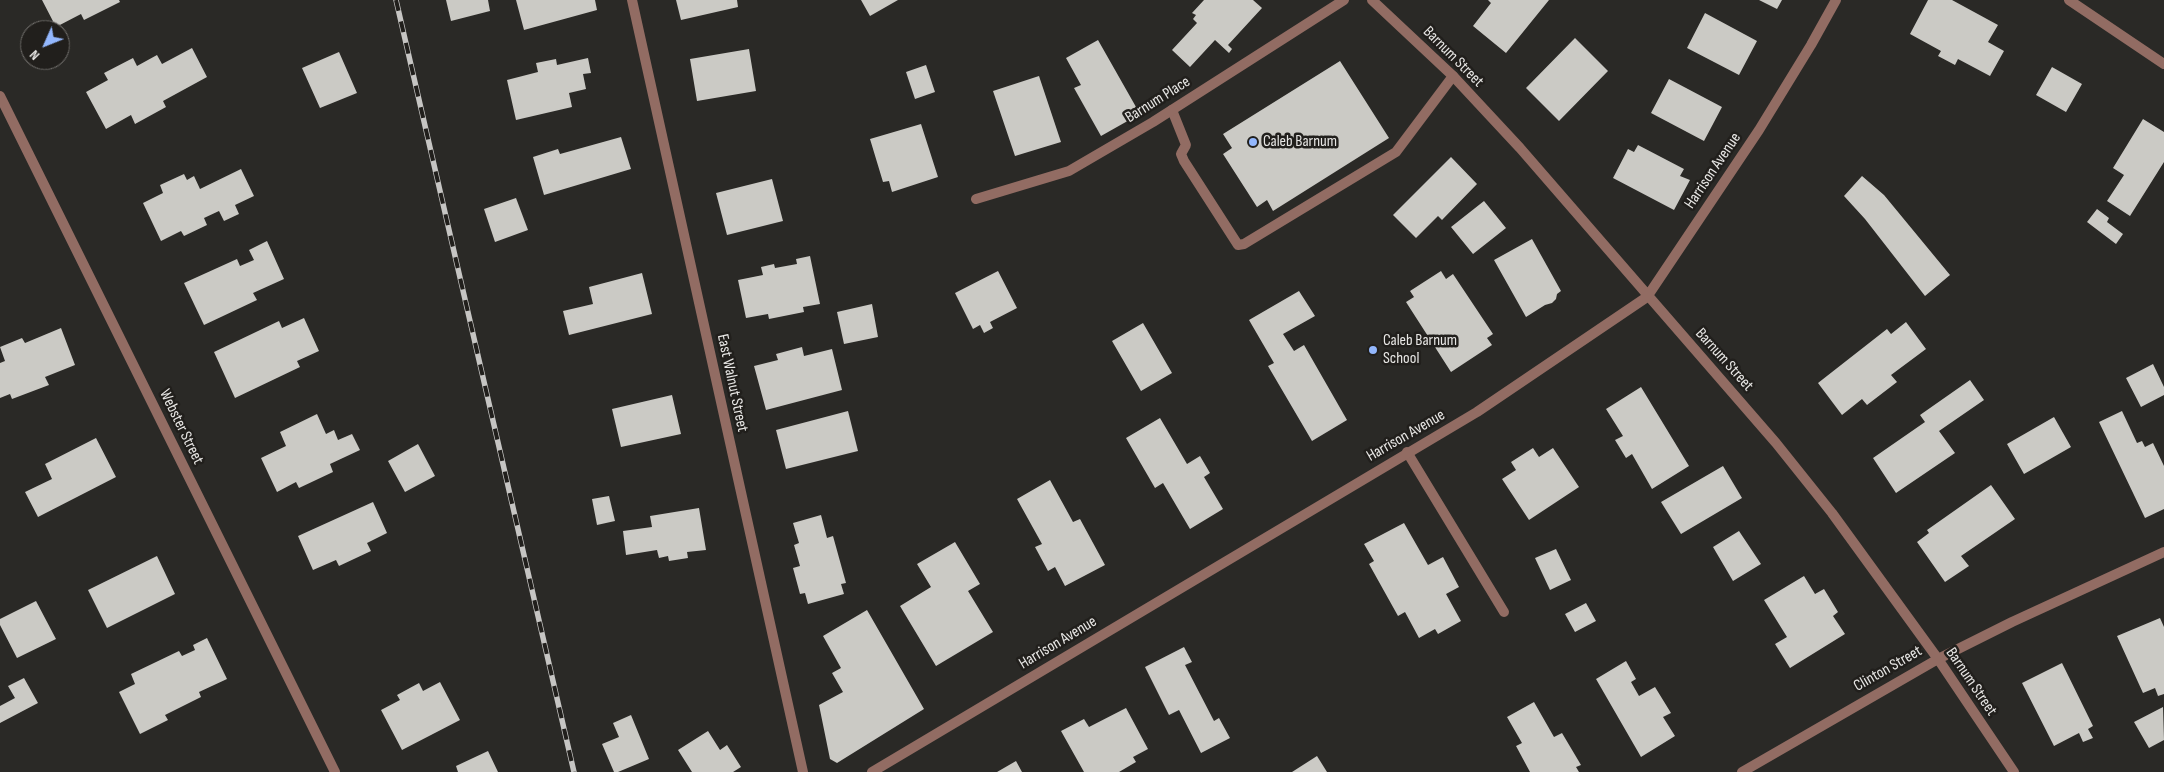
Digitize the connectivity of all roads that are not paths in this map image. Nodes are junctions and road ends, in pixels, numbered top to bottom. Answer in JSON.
{"nodes":[{"id":1,"x":632,"y":0,"type":"edge"},
{"id":2,"x":1344,"y":0,"type":"edge"},
{"id":3,"x":1372,"y":0,"type":"edge"},
{"id":4,"x":1836,"y":0,"type":"edge"},
{"id":5,"x":2069,"y":0,"type":"edge"},
{"id":6,"x":2164,"y":64,"type":"edge"},
{"id":7,"x":1453,"y":76,"type":"junction"},
{"id":8,"x":0,"y":96,"type":"edge"},
{"id":9,"x":1172,"y":110,"type":"junction"},
{"id":10,"x":976,"y":198,"type":"dead end"},
{"id":11,"x":1647,"y":297,"type":"junction"},
{"id":12,"x":1407,"y":452,"type":"junction"},
{"id":13,"x":2164,"y":552,"type":"edge"},
{"id":14,"x":1504,"y":612,"type":"dead end"},
{"id":15,"x":1938,"y":659,"type":"junction"},
{"id":16,"x":335,"y":772,"type":"edge"},
{"id":17,"x":803,"y":772,"type":"edge"},
{"id":18,"x":872,"y":772,"type":"edge"},
{"id":19,"x":1742,"y":772,"type":"edge"},
{"id":20,"x":2014,"y":772,"type":"edge"}],
"edges":[{"from":1,"to":17,"type":"street","name":"East Walnut Street"},
{"from":2,"to":9,"type":"street","name":"Barnum Place"},
{"from":3,"to":7,"type":"street","name":"Barnum Street"},
{"from":4,"to":11,"type":"street","name":"Harrison Avenue"},
{"from":5,"to":6,"type":"street"},
{"from":7,"to":9,"type":"street"},
{"from":7,"to":11,"type":"street","name":"Barnum Street"},
{"from":8,"to":16,"type":"street","name":"Webster Street"},
{"from":9,"to":10,"type":"street","name":"Barnum Place"},
{"from":11,"to":12,"type":"street","name":"Harrison Avenue"},
{"from":11,"to":15,"type":"street","name":"Barnum Street"},
{"from":12,"to":14,"type":"street"},
{"from":12,"to":18,"type":"street","name":"Harrison Avenue"},
{"from":13,"to":15,"type":"street","name":"Clinton Street"},
{"from":15,"to":19,"type":"street","name":"Clinton Street"},
{"from":15,"to":20,"type":"street","name":"Barnum Street"}]}
